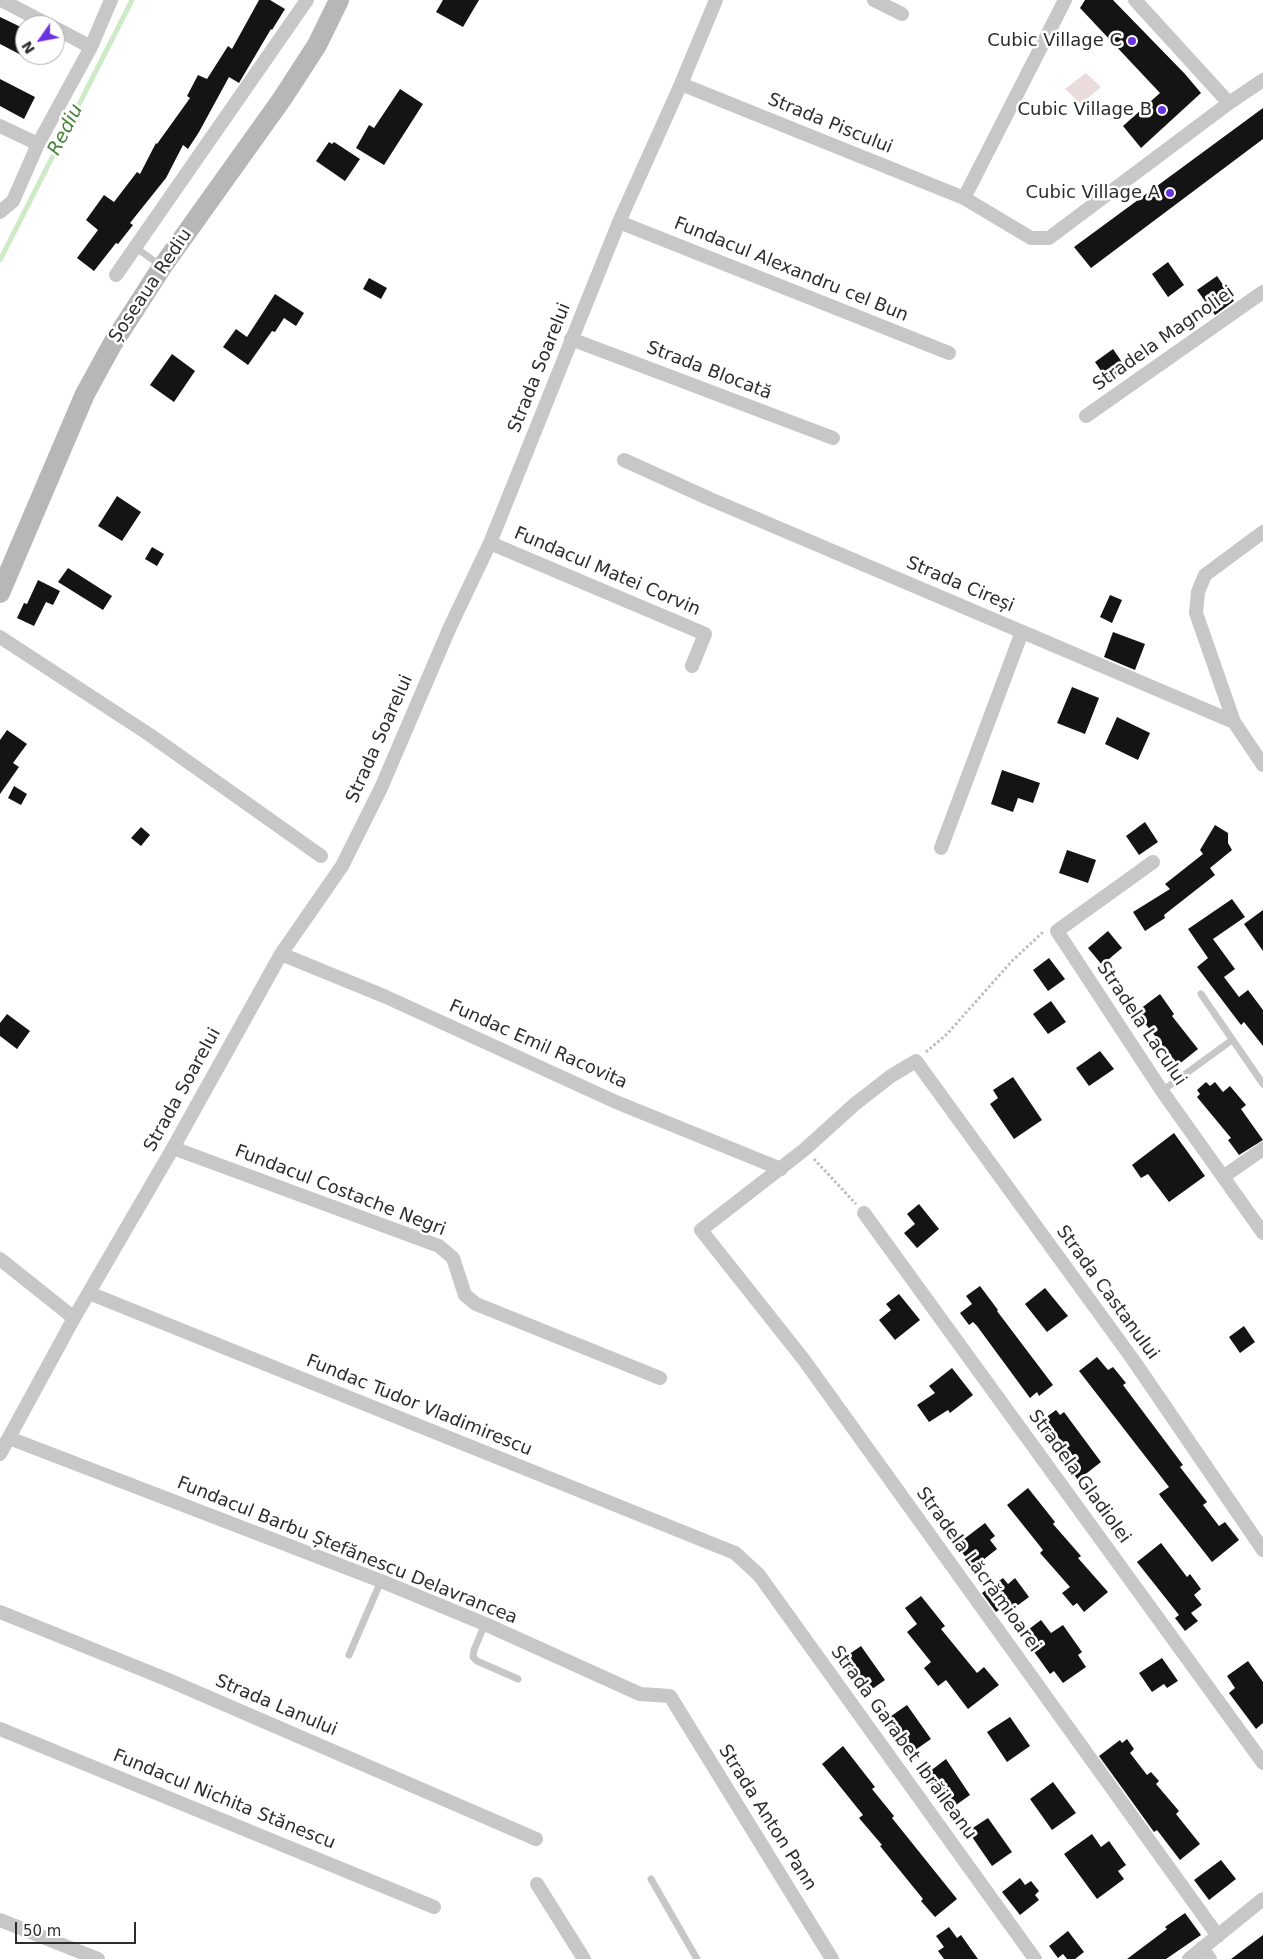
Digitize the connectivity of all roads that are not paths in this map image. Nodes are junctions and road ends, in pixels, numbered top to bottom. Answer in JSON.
{"nodes":[{"id":1,"x":1,"y":0,"type":"edge"},
{"id":2,"x":112,"y":0,"type":"edge"},
{"id":3,"x":307,"y":0,"type":"edge"},
{"id":4,"x":338,"y":0,"type":"edge"},
{"id":5,"x":716,"y":0,"type":"edge"},
{"id":6,"x":874,"y":0,"type":"edge"},
{"id":7,"x":1065,"y":0,"type":"edge"},
{"id":8,"x":1135,"y":0,"type":"edge"},
{"id":9,"x":902,"y":14,"type":"dead end"},
{"id":10,"x":30,"y":15,"type":"edge"},
{"id":11,"x":65,"y":33,"type":"edge"},
{"id":12,"x":90,"y":47,"type":"junction"},
{"id":13,"x":1263,"y":80,"type":"edge"},
{"id":14,"x":681,"y":84,"type":"junction"},
{"id":15,"x":1230,"y":103,"type":"junction"},
{"id":16,"x":0,"y":126,"type":"edge"},
{"id":17,"x":38,"y":144,"type":"junction"},
{"id":18,"x":964,"y":198,"type":"junction"},
{"id":19,"x":0,"y":212,"type":"edge"},
{"id":20,"x":619,"y":222,"type":"junction"},
{"id":21,"x":135,"y":247,"type":"junction"},
{"id":22,"x":162,"y":267,"type":"junction"},
{"id":23,"x":116,"y":275,"type":"dead end"},
{"id":24,"x":1263,"y":292,"type":"edge"},
{"id":25,"x":571,"y":339,"type":"junction"},
{"id":26,"x":949,"y":353,"type":"dead end"},
{"id":27,"x":1086,"y":416,"type":"dead end"},
{"id":28,"x":833,"y":438,"type":"dead end"},
{"id":29,"x":624,"y":460,"type":"dead end"},
{"id":30,"x":1263,"y":532,"type":"edge"},
{"id":31,"x":490,"y":543,"type":"junction"},
{"id":32,"x":0,"y":593,"type":"edge"},
{"id":33,"x":1022,"y":632,"type":"junction"},
{"id":34,"x":0,"y":637,"type":"edge"},
{"id":35,"x":692,"y":666,"type":"dead end"},
{"id":36,"x":1234,"y":722,"type":"junction"},
{"id":37,"x":1263,"y":765,"type":"edge"},
{"id":38,"x":941,"y":848,"type":"dead end"},
{"id":39,"x":321,"y":856,"type":"dead end"},
{"id":40,"x":1153,"y":862,"type":"dead end"},
{"id":41,"x":281,"y":954,"type":"junction"},
{"id":42,"x":1201,"y":994,"type":"dead end"},
{"id":43,"x":1232,"y":1040,"type":"junction"},
{"id":44,"x":1263,"y":1084,"type":"edge"},
{"id":45,"x":1162,"y":1091,"type":"junction"},
{"id":46,"x":173,"y":1148,"type":"junction"},
{"id":47,"x":1263,"y":1149,"type":"edge"},
{"id":48,"x":781,"y":1169,"type":"junction"},
{"id":49,"x":1223,"y":1177,"type":"junction"},
{"id":50,"x":864,"y":1213,"type":"road end"},
{"id":51,"x":1263,"y":1233,"type":"edge"},
{"id":52,"x":0,"y":1259,"type":"edge"},
{"id":53,"x":88,"y":1293,"type":"junction"},
{"id":54,"x":74,"y":1318,"type":"junction"},
{"id":55,"x":660,"y":1378,"type":"dead end"},
{"id":56,"x":9,"y":1438,"type":"junction"},
{"id":57,"x":0,"y":1454,"type":"edge"},
{"id":58,"x":1263,"y":1550,"type":"edge"},
{"id":59,"x":735,"y":1552,"type":"joint"},
{"id":60,"x":381,"y":1581,"type":"junction"},
{"id":61,"x":0,"y":1612,"type":"edge"},
{"id":62,"x":485,"y":1624,"type":"junction"},
{"id":63,"x":349,"y":1655,"type":"dead end"},
{"id":64,"x":518,"y":1680,"type":"dead end"},
{"id":65,"x":670,"y":1696,"type":"joint"},
{"id":66,"x":0,"y":1729,"type":"edge"},
{"id":67,"x":1263,"y":1763,"type":"edge"},
{"id":68,"x":536,"y":1839,"type":"dead end"},
{"id":69,"x":651,"y":1878,"type":"dead end"},
{"id":70,"x":537,"y":1884,"type":"dead end"},
{"id":71,"x":1263,"y":1899,"type":"edge"},
{"id":72,"x":434,"y":1907,"type":"dead end"},
{"id":73,"x":0,"y":1920,"type":"edge"},
{"id":74,"x":1218,"y":1936,"type":"junction"},
{"id":75,"x":1206,"y":1954,"type":"edge"},
{"id":76,"x":98,"y":1959,"type":"edge"},
{"id":77,"x":584,"y":1959,"type":"edge"},
{"id":78,"x":697,"y":1959,"type":"edge"},
{"id":79,"x":832,"y":1959,"type":"edge"},
{"id":80,"x":1035,"y":1959,"type":"edge"},
{"id":81,"x":1189,"y":1959,"type":"edge"}],
"edges":[{"from":1,"to":10,"type":"street"},
{"from":2,"to":12,"type":"street"},
{"from":3,"to":21,"type":"street"},
{"from":4,"to":22,"type":"main road","name":"Șoseaua Rediu"},
{"from":5,"to":14,"type":"street","name":"Strada Soarelui"},
{"from":6,"to":9,"type":"street"},
{"from":7,"to":18,"type":"street"},
{"from":8,"to":15,"type":"street"},
{"from":11,"to":12,"type":"street"},
{"from":12,"to":17,"type":"street"},
{"from":13,"to":15,"type":"street","name":"Strada Piscului"},
{"from":14,"to":18,"type":"street","name":"Strada Piscului"},
{"from":14,"to":20,"type":"street","name":"Strada Soarelui"},
{"from":15,"to":18,"type":"street","name":"Strada Piscului"},
{"from":16,"to":17,"type":"street"},
{"from":17,"to":19,"type":"street"},
{"from":20,"to":25,"type":"street","name":"Strada Soarelui"},
{"from":20,"to":26,"type":"street","name":"Fundacul Alexandru cel Bun"},
{"from":21,"to":22,"type":"lane"},
{"from":21,"to":23,"type":"street"},
{"from":22,"to":32,"type":"main road","name":"Șoseaua Rediu"},
{"from":24,"to":27,"type":"street","name":"Stradela Magnoliei"},
{"from":25,"to":28,"type":"street","name":"Strada Blocată"},
{"from":25,"to":31,"type":"street","name":"Strada Soarelui"},
{"from":29,"to":33,"type":"street","name":"Strada Cireși"},
{"from":30,"to":36,"type":"street"},
{"from":31,"to":35,"type":"street","name":"Fundacul Matei Corvin"},
{"from":31,"to":41,"type":"street","name":"Strada Soarelui"},
{"from":33,"to":36,"type":"street","name":"Strada Cireși"},
{"from":33,"to":38,"type":"street"},
{"from":34,"to":39,"type":"street"},
{"from":36,"to":37,"type":"street"},
{"from":40,"to":45,"type":"street","name":"Stradela Lacului"},
{"from":41,"to":46,"type":"street","name":"Strada Soarelui"},
{"from":41,"to":48,"type":"street","name":"Fundac Emil Racovita"},
{"from":42,"to":43,"type":"lane"},
{"from":43,"to":44,"type":"lane"},
{"from":43,"to":45,"type":"lane"},
{"from":45,"to":49,"type":"street","name":"Stradela Lacului"},
{"from":46,"to":53,"type":"street","name":"Strada Soarelui"},
{"from":46,"to":55,"type":"street","name":"Fundacul Costache Negri"},
{"from":47,"to":49,"type":"street"},
{"from":48,"to":58,"type":"street","name":"Strada Castanului"},
{"from":48,"to":74,"type":"street","name":"Stradela Lăcrămioarei"},
{"from":49,"to":51,"type":"street","name":"Stradela Lacului"},
{"from":50,"to":67,"type":"street","name":"Stradela Gladiolei"},
{"from":52,"to":54,"type":"street"},
{"from":53,"to":54,"type":"street","name":"Strada Soarelui"},
{"from":53,"to":59,"type":"street","name":"Fundac Tudor Vladimirescu"},
{"from":54,"to":56,"type":"street","name":"Strada Soarelui"},
{"from":56,"to":57,"type":"street","name":"Strada Soarelui"},
{"from":56,"to":60,"type":"street","name":"Fundacul Barbu Ștefănescu Delavrancea"},
{"from":59,"to":80,"type":"street","name":"Strada Garabet Ibrăileanu"},
{"from":60,"to":62,"type":"street","name":"Fundacul Barbu Ștefănescu Delavrancea"},
{"from":60,"to":63,"type":"lane"},
{"from":61,"to":68,"type":"street","name":"Strada Lanului"},
{"from":62,"to":64,"type":"lane"},
{"from":62,"to":65,"type":"street","name":"Fundacul Barbu Ștefănescu Delavrancea"},
{"from":65,"to":79,"type":"street","name":"Strada Anton Pann"},
{"from":66,"to":72,"type":"street","name":"Fundacul Nichita Stănescu"},
{"from":69,"to":78,"type":"lane"},
{"from":70,"to":77,"type":"street"},
{"from":71,"to":74,"type":"street"},
{"from":73,"to":76,"type":"street"},
{"from":74,"to":75,"type":"street"},
{"from":75,"to":81,"type":"street"}]}
